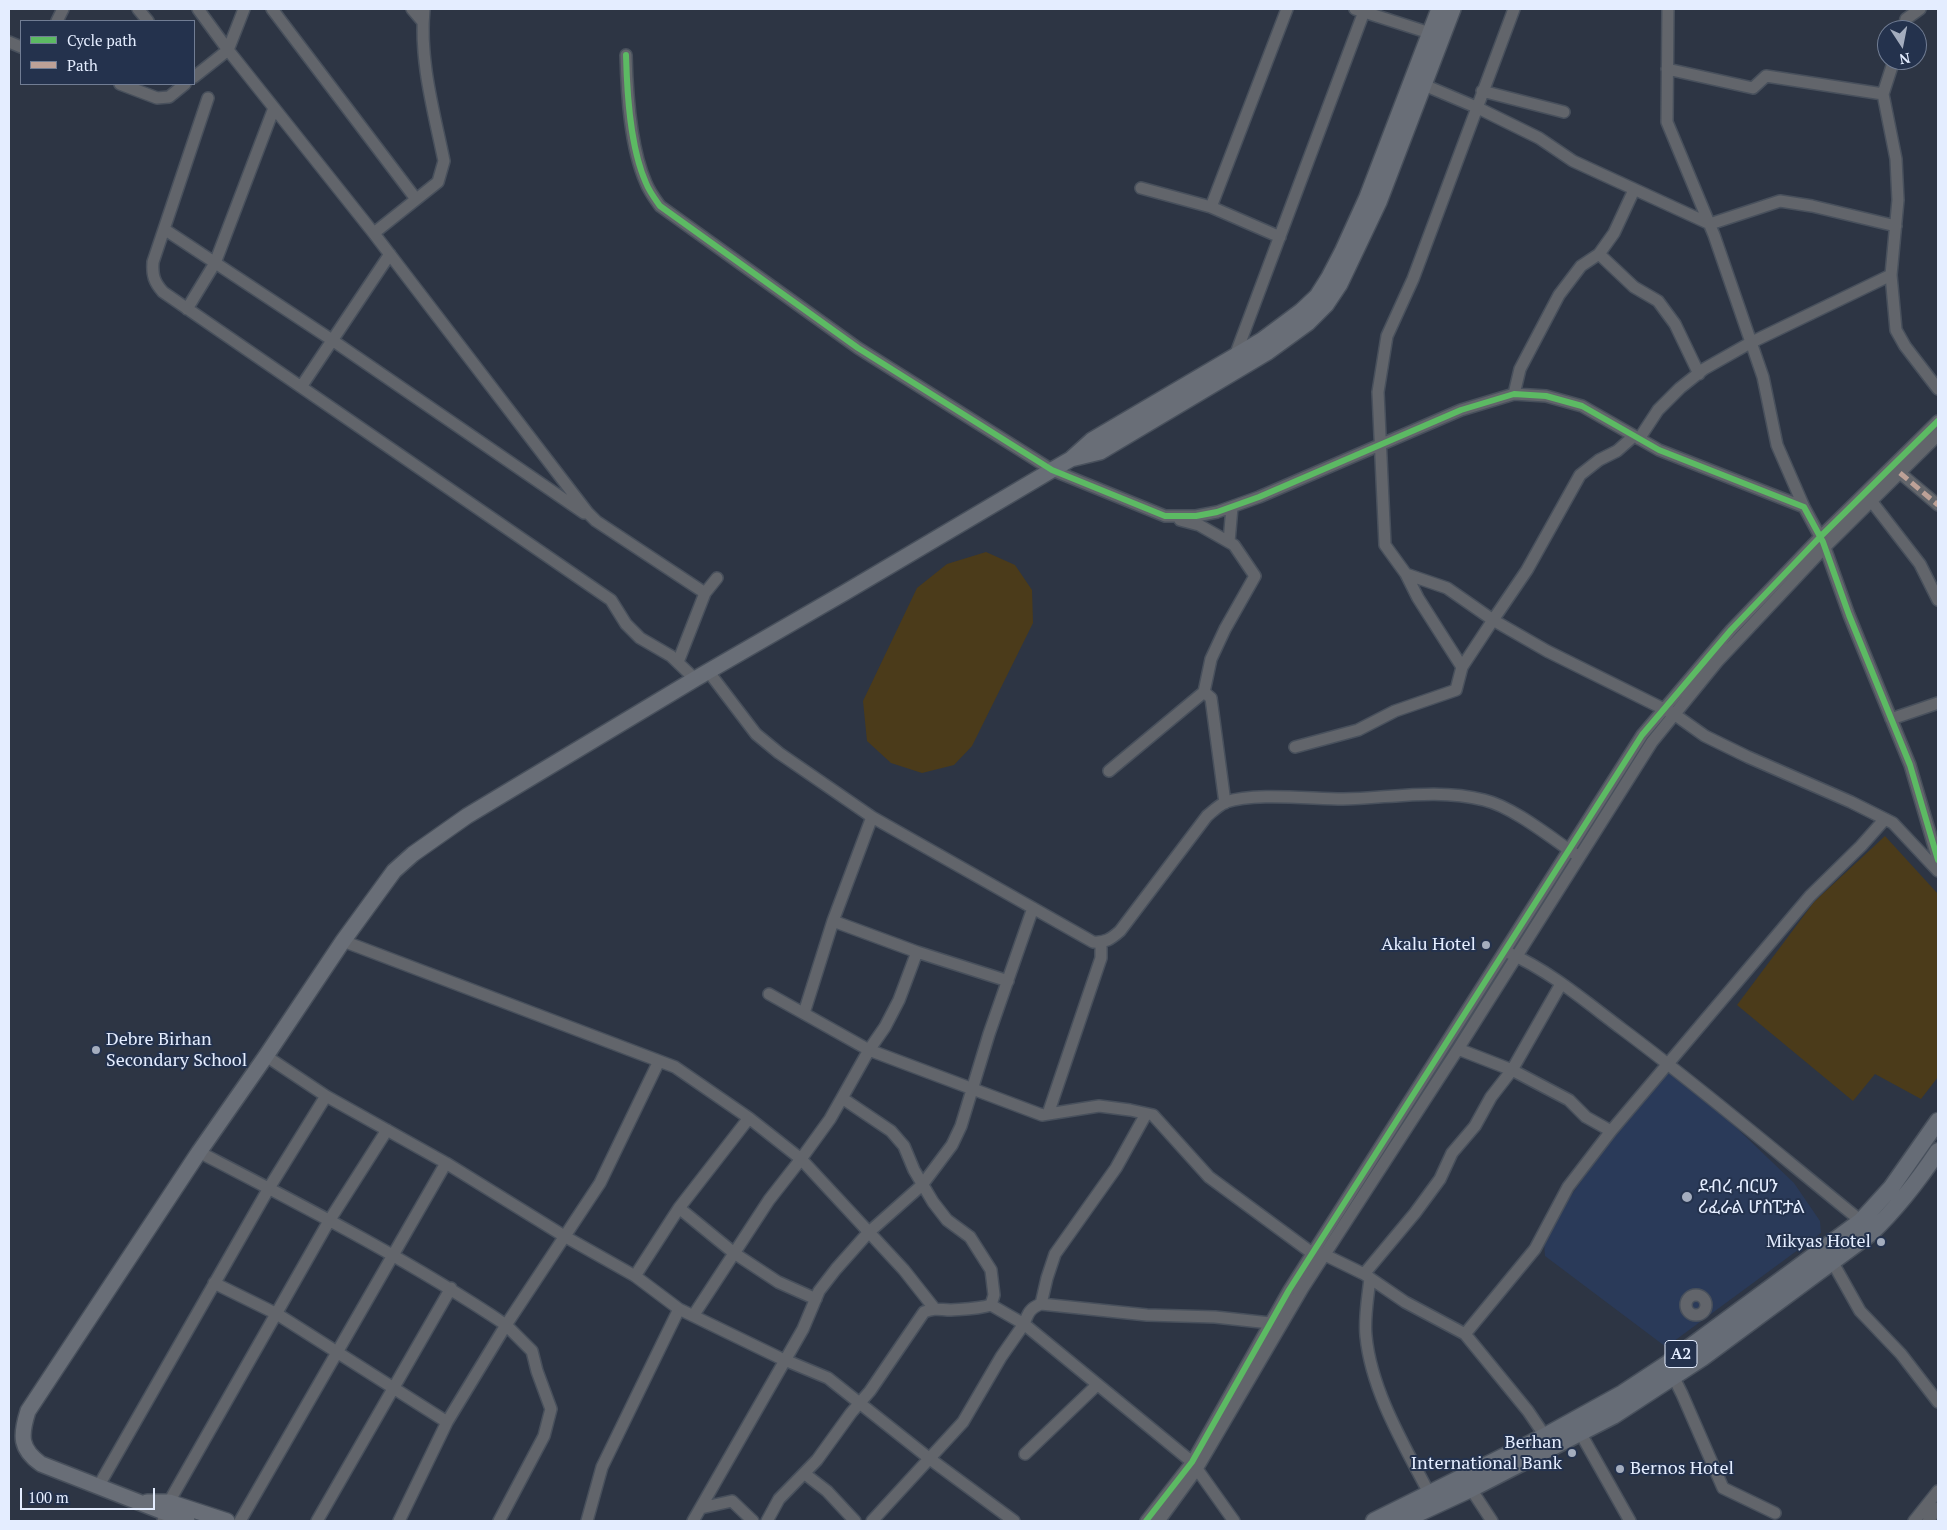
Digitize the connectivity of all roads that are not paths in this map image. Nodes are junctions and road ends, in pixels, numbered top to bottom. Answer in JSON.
{"nodes":[{"id":1,"x":138,"y":9,"type":"edge"},
{"id":2,"x":198,"y":9,"type":"edge"},
{"id":3,"x":244,"y":9,"type":"edge"},
{"id":4,"x":272,"y":9,"type":"edge"},
{"id":5,"x":412,"y":9,"type":"edge"},
{"id":6,"x":424,"y":9,"type":"edge"},
{"id":7,"x":1287,"y":9,"type":"edge"},
{"id":8,"x":1439,"y":9,"type":"edge"},
{"id":9,"x":1453,"y":9,"type":"edge"},
{"id":10,"x":1514,"y":9,"type":"edge"},
{"id":11,"x":1668,"y":9,"type":"edge"},
{"id":12,"x":1920,"y":9,"type":"edge"},
{"id":13,"x":1361,"y":10,"type":"edge"},
{"id":14,"x":147,"y":20,"type":"edge"},
{"id":15,"x":1906,"y":20,"type":"edge"},
{"id":16,"x":423,"y":22,"type":"junction"},
{"id":17,"x":1436,"y":35,"type":"junction"},
{"id":18,"x":228,"y":50,"type":"junction"},
{"id":19,"x":626,"y":55,"type":"dead end"},
{"id":20,"x":1667,"y":69,"type":"junction"},
{"id":21,"x":1891,"y":70,"type":"edge"},
{"id":22,"x":195,"y":76,"type":"edge"},
{"id":23,"x":1418,"y":83,"type":"junction"},
{"id":24,"x":123,"y":85,"type":"edge"},
{"id":25,"x":184,"y":85,"type":"edge"},
{"id":26,"x":1482,"y":91,"type":"junction"},
{"id":27,"x":1883,"y":94,"type":"junction"},
{"id":28,"x":208,"y":98,"type":"dead end"},
{"id":29,"x":1476,"y":107,"type":"junction"},
{"id":30,"x":274,"y":108,"type":"junction"},
{"id":31,"x":1564,"y":112,"type":"dead end"},
{"id":32,"x":1141,"y":188,"type":"dead end"},
{"id":33,"x":1634,"y":190,"type":"junction"},
{"id":34,"x":416,"y":199,"type":"junction"},
{"id":35,"x":1211,"y":207,"type":"junction"},
{"id":36,"x":1710,"y":224,"type":"junction"},
{"id":37,"x":1896,"y":226,"type":"junction"},
{"id":38,"x":164,"y":229,"type":"junction"},
{"id":39,"x":374,"y":233,"type":"junction"},
{"id":40,"x":1280,"y":236,"type":"junction"},
{"id":41,"x":390,"y":254,"type":"junction"},
{"id":42,"x":1599,"y":254,"type":"junction"},
{"id":43,"x":215,"y":263,"type":"junction"},
{"id":44,"x":1891,"y":275,"type":"junction"},
{"id":45,"x":187,"y":309,"type":"junction"},
{"id":46,"x":332,"y":340,"type":"junction"},
{"id":47,"x":1750,"y":343,"type":"junction"},
{"id":48,"x":1238,"y":362,"type":"junction"},
{"id":49,"x":1698,"y":374,"type":"junction"},
{"id":50,"x":301,"y":387,"type":"junction"},
{"id":51,"x":1938,"y":389,"type":"edge"},
{"id":52,"x":1514,"y":394,"type":"junction"},
{"id":53,"x":1938,"y":421,"type":"edge"},
{"id":54,"x":1938,"y":435,"type":"edge"},
{"id":55,"x":1636,"y":438,"type":"junction"},
{"id":56,"x":1381,"y":445,"type":"junction"},
{"id":57,"x":1052,"y":470,"type":"junction"},
{"id":58,"x":1900,"y":473,"type":"junction"},
{"id":59,"x":1872,"y":502,"type":"junction"},
{"id":60,"x":1938,"y":505,"type":"edge"},
{"id":61,"x":1232,"y":507,"type":"junction"},
{"id":62,"x":1804,"y":507,"type":"junction"},
{"id":63,"x":1165,"y":516,"type":"junction"},
{"id":64,"x":596,"y":521,"type":"junction"},
{"id":65,"x":1229,"y":542,"type":"junction"},
{"id":66,"x":1822,"y":542,"type":"junction"},
{"id":67,"x":1406,"y":574,"type":"junction"},
{"id":68,"x":717,"y":578,"type":"dead end"},
{"id":69,"x":705,"y":592,"type":"junction"},
{"id":70,"x":1938,"y":600,"type":"edge"},
{"id":71,"x":1493,"y":620,"type":"junction"},
{"id":72,"x":678,"y":662,"type":"junction"},
{"id":73,"x":1462,"y":667,"type":"junction"},
{"id":74,"x":708,"y":671,"type":"junction"},
{"id":75,"x":695,"y":679,"type":"junction"},
{"id":76,"x":1204,"y":692,"type":"junction"},
{"id":77,"x":1938,"y":703,"type":"edge"},
{"id":78,"x":1669,"y":712,"type":"junction"},
{"id":79,"x":1891,"y":719,"type":"junction"},
{"id":80,"x":1295,"y":747,"type":"dead end"},
{"id":81,"x":1109,"y":771,"type":"dead end"},
{"id":82,"x":1225,"y":802,"type":"junction"},
{"id":83,"x":872,"y":817,"type":"junction"},
{"id":84,"x":1884,"y":819,"type":"junction"},
{"id":85,"x":1574,"y":854,"type":"junction"},
{"id":86,"x":1938,"y":860,"type":"edge"},
{"id":87,"x":1938,"y":871,"type":"edge"},
{"id":88,"x":1033,"y":908,"type":"junction"},
{"id":89,"x":833,"y":922,"type":"junction"},
{"id":90,"x":343,"y":941,"type":"junction"},
{"id":91,"x":1101,"y":943,"type":"junction"},
{"id":92,"x":917,"y":952,"type":"junction"},
{"id":93,"x":1510,"y":954,"type":"junction"},
{"id":94,"x":1008,"y":981,"type":"junction"},
{"id":95,"x":1561,"y":984,"type":"junction"},
{"id":96,"x":769,"y":994,"type":"dead end"},
{"id":97,"x":804,"y":1013,"type":"junction"},
{"id":98,"x":1458,"y":1049,"type":"junction"},
{"id":99,"x":869,"y":1050,"type":"junction"},
{"id":100,"x":266,"y":1056,"type":"junction"},
{"id":101,"x":659,"y":1061,"type":"junction"},
{"id":102,"x":1668,"y":1063,"type":"junction"},
{"id":103,"x":1512,"y":1070,"type":"junction"},
{"id":104,"x":972,"y":1089,"type":"junction"},
{"id":105,"x":326,"y":1096,"type":"junction"},
{"id":106,"x":842,"y":1098,"type":"junction"},
{"id":107,"x":1048,"y":1114,"type":"junction"},
{"id":108,"x":1146,"y":1114,"type":"junction"},
{"id":109,"x":750,"y":1118,"type":"junction"},
{"id":110,"x":1938,"y":1121,"type":"edge"},
{"id":111,"x":387,"y":1130,"type":"junction"},
{"id":112,"x":1611,"y":1132,"type":"junction"},
{"id":113,"x":1938,"y":1151,"type":"edge"},
{"id":114,"x":199,"y":1152,"type":"junction"},
{"id":115,"x":801,"y":1160,"type":"junction"},
{"id":116,"x":446,"y":1163,"type":"junction"},
{"id":117,"x":922,"y":1185,"type":"junction"},
{"id":118,"x":269,"y":1188,"type":"junction"},
{"id":119,"x":679,"y":1208,"type":"junction"},
{"id":120,"x":329,"y":1221,"type":"junction"},
{"id":121,"x":1861,"y":1221,"type":"junction"},
{"id":122,"x":868,"y":1233,"type":"junction"},
{"id":123,"x":564,"y":1236,"type":"junction"},
{"id":124,"x":734,"y":1253,"type":"junction"},
{"id":125,"x":1312,"y":1254,"type":"junction"},
{"id":126,"x":1325,"y":1255,"type":"junction"},
{"id":127,"x":392,"y":1256,"type":"junction"},
{"id":128,"x":1833,"y":1263,"type":"junction"},
{"id":129,"x":635,"y":1276,"type":"junction"},
{"id":130,"x":1367,"y":1276,"type":"junction"},
{"id":131,"x":214,"y":1283,"type":"junction"},
{"id":132,"x":451,"y":1288,"type":"junction"},
{"id":133,"x":816,"y":1298,"type":"junction"},
{"id":134,"x":1041,"y":1304,"type":"junction"},
{"id":135,"x":991,"y":1305,"type":"junction"},
{"id":136,"x":934,"y":1308,"type":"junction"},
{"id":137,"x":679,"y":1309,"type":"junction"},
{"id":138,"x":1703,"y":1313,"type":"dead end"},
{"id":139,"x":277,"y":1314,"type":"junction"},
{"id":140,"x":693,"y":1316,"type":"junction"},
{"id":141,"x":1270,"y":1323,"type":"junction"},
{"id":142,"x":1024,"y":1324,"type":"junction"},
{"id":143,"x":506,"y":1325,"type":"junction"},
{"id":144,"x":1718,"y":1328,"type":"junction"},
{"id":145,"x":1465,"y":1334,"type":"junction"},
{"id":146,"x":338,"y":1353,"type":"junction"},
{"id":147,"x":785,"y":1360,"type":"junction"},
{"id":148,"x":1670,"y":1371,"type":"junction"},
{"id":149,"x":1097,"y":1385,"type":"junction"},
{"id":150,"x":394,"y":1388,"type":"junction"},
{"id":151,"x":860,"y":1402,"type":"junction"},
{"id":152,"x":1938,"y":1402,"type":"edge"},
{"id":153,"x":447,"y":1422,"type":"junction"},
{"id":154,"x":1577,"y":1426,"type":"junction"},
{"id":155,"x":1545,"y":1436,"type":"junction"},
{"id":156,"x":1025,"y":1454,"type":"dead end"},
{"id":157,"x":930,"y":1459,"type":"junction"},
{"id":158,"x":1195,"y":1466,"type":"junction"},
{"id":159,"x":805,"y":1474,"type":"junction"},
{"id":160,"x":98,"y":1487,"type":"junction"},
{"id":161,"x":1471,"y":1489,"type":"junction"},
{"id":162,"x":1938,"y":1491,"type":"edge"},
{"id":163,"x":1429,"y":1492,"type":"junction"},
{"id":164,"x":701,"y":1508,"type":"junction"},
{"id":165,"x":1938,"y":1508,"type":"edge"},
{"id":166,"x":166,"y":1512,"type":"edge"},
{"id":167,"x":1775,"y":1513,"type":"dead end"},
{"id":168,"x":187,"y":1521,"type":"edge"},
{"id":169,"x":227,"y":1521,"type":"edge"},
{"id":170,"x":240,"y":1521,"type":"edge"},
{"id":171,"x":317,"y":1521,"type":"edge"},
{"id":172,"x":399,"y":1521,"type":"edge"},
{"id":173,"x":499,"y":1521,"type":"edge"},
{"id":174,"x":587,"y":1521,"type":"edge"},
{"id":175,"x":693,"y":1521,"type":"edge"},
{"id":176,"x":753,"y":1521,"type":"edge"},
{"id":177,"x":767,"y":1521,"type":"edge"},
{"id":178,"x":855,"y":1521,"type":"edge"},
{"id":179,"x":872,"y":1521,"type":"edge"},
{"id":180,"x":1014,"y":1521,"type":"edge"},
{"id":181,"x":1146,"y":1521,"type":"edge"},
{"id":182,"x":1159,"y":1521,"type":"edge"},
{"id":183,"x":1234,"y":1521,"type":"edge"},
{"id":184,"x":1374,"y":1521,"type":"edge"},
{"id":185,"x":1402,"y":1521,"type":"edge"},
{"id":186,"x":1492,"y":1521,"type":"edge"},
{"id":187,"x":1630,"y":1521,"type":"edge"},
{"id":188,"x":1914,"y":1521,"type":"edge"},
{"id":189,"x":1928,"y":1521,"type":"edge"}],
"edges":[{"from":1,"to":14,"type":"street"},
{"from":2,"to":18,"type":"street"},
{"from":3,"to":18,"type":"street"},
{"from":4,"to":34,"type":"street"},
{"from":5,"to":16,"type":"street"},
{"from":6,"to":16,"type":"street"},
{"from":7,"to":35,"type":"street"},
{"from":8,"to":17,"type":"main road"},
{"from":9,"to":17,"type":"main road"},
{"from":10,"to":26,"type":"street"},
{"from":11,"to":20,"type":"street"},
{"from":12,"to":15,"type":"street"},
{"from":13,"to":17,"type":"street"},
{"from":13,"to":40,"type":"street"},
{"from":16,"to":34,"type":"street"},
{"from":17,"to":23,"type":"main road"},
{"from":18,"to":22,"type":"street"},
{"from":18,"to":30,"type":"street"},
{"from":19,"to":57,"type":"street"},
{"from":20,"to":27,"type":"street"},
{"from":20,"to":36,"type":"street"},
{"from":21,"to":27,"type":"street"},
{"from":23,"to":29,"type":"street"},
{"from":23,"to":48,"type":"main road"},
{"from":24,"to":25,"type":"street"},
{"from":26,"to":29,"type":"street"},
{"from":26,"to":31,"type":"street"},
{"from":27,"to":37,"type":"street"},
{"from":28,"to":38,"type":"street"},
{"from":29,"to":33,"type":"street"},
{"from":29,"to":56,"type":"street"},
{"from":30,"to":39,"type":"street"},
{"from":30,"to":43,"type":"street"},
{"from":32,"to":35,"type":"street"},
{"from":33,"to":36,"type":"street"},
{"from":33,"to":42,"type":"street"},
{"from":34,"to":39,"type":"street"},
{"from":35,"to":40,"type":"street"},
{"from":36,"to":37,"type":"street"},
{"from":36,"to":47,"type":"street"},
{"from":37,"to":44,"type":"street"},
{"from":38,"to":43,"type":"street"},
{"from":38,"to":45,"type":"street"},
{"from":39,"to":41,"type":"street"},
{"from":40,"to":48,"type":"street"},
{"from":41,"to":46,"type":"street"},
{"from":41,"to":64,"type":"street"},
{"from":42,"to":49,"type":"street"},
{"from":42,"to":52,"type":"street"},
{"from":43,"to":45,"type":"street"},
{"from":43,"to":46,"type":"street"},
{"from":44,"to":47,"type":"street"},
{"from":44,"to":51,"type":"street"},
{"from":45,"to":50,"type":"street"},
{"from":46,"to":50,"type":"street"},
{"from":46,"to":64,"type":"street"},
{"from":47,"to":49,"type":"street"},
{"from":47,"to":62,"type":"street"},
{"from":48,"to":57,"type":"main road"},
{"from":49,"to":55,"type":"street"},
{"from":50,"to":72,"type":"street"},
{"from":52,"to":55,"type":"street"},
{"from":52,"to":56,"type":"street"},
{"from":53,"to":66,"type":"street"},
{"from":54,"to":58,"type":"street"},
{"from":55,"to":62,"type":"street"},
{"from":55,"to":71,"type":"street"},
{"from":56,"to":61,"type":"street"},
{"from":56,"to":67,"type":"street"},
{"from":57,"to":63,"type":"street"},
{"from":57,"to":74,"type":"main road"},
{"from":58,"to":59,"type":"street"},
{"from":58,"to":60,"type":"street"},
{"from":59,"to":66,"type":"street"},
{"from":59,"to":70,"type":"street"},
{"from":61,"to":63,"type":"street"},
{"from":61,"to":65,"type":"street"},
{"from":62,"to":66,"type":"street"},
{"from":63,"to":65,"type":"street"},
{"from":64,"to":69,"type":"street"},
{"from":65,"to":76,"type":"street"},
{"from":66,"to":78,"type":"street"},
{"from":66,"to":79,"type":"street"},
{"from":67,"to":71,"type":"street"},
{"from":67,"to":73,"type":"street"},
{"from":68,"to":69,"type":"street"},
{"from":69,"to":72,"type":"street"},
{"from":71,"to":73,"type":"street"},
{"from":71,"to":78,"type":"street"},
{"from":72,"to":75,"type":"street"},
{"from":73,"to":80,"type":"street"},
{"from":74,"to":75,"type":"main road"},
{"from":74,"to":83,"type":"street"},
{"from":75,"to":90,"type":"main road"},
{"from":76,"to":81,"type":"street"},
{"from":76,"to":82,"type":"street"},
{"from":77,"to":79,"type":"street"},
{"from":78,"to":84,"type":"street"},
{"from":78,"to":85,"type":"street"},
{"from":79,"to":86,"type":"street"},
{"from":82,"to":85,"type":"street"},
{"from":82,"to":91,"type":"street"},
{"from":83,"to":88,"type":"street"},
{"from":83,"to":89,"type":"street"},
{"from":84,"to":87,"type":"street"},
{"from":84,"to":102,"type":"street"},
{"from":85,"to":93,"type":"street"},
{"from":88,"to":91,"type":"street"},
{"from":88,"to":94,"type":"street"},
{"from":89,"to":92,"type":"street"},
{"from":89,"to":97,"type":"street"},
{"from":90,"to":100,"type":"main road"},
{"from":90,"to":101,"type":"street"},
{"from":91,"to":107,"type":"street"},
{"from":92,"to":94,"type":"street"},
{"from":92,"to":99,"type":"street"},
{"from":93,"to":95,"type":"street"},
{"from":93,"to":98,"type":"street"},
{"from":93,"to":125,"type":"street"},
{"from":94,"to":104,"type":"street"},
{"from":95,"to":102,"type":"street"},
{"from":95,"to":103,"type":"street"},
{"from":96,"to":97,"type":"street"},
{"from":97,"to":99,"type":"street"},
{"from":98,"to":103,"type":"street"},
{"from":98,"to":126,"type":"street"},
{"from":99,"to":104,"type":"street"},
{"from":99,"to":106,"type":"street"},
{"from":100,"to":105,"type":"street"},
{"from":100,"to":114,"type":"main road"},
{"from":101,"to":109,"type":"street"},
{"from":101,"to":123,"type":"street"},
{"from":102,"to":112,"type":"street"},
{"from":102,"to":121,"type":"street"},
{"from":103,"to":112,"type":"street"},
{"from":103,"to":130,"type":"street"},
{"from":104,"to":107,"type":"street"},
{"from":104,"to":117,"type":"street"},
{"from":105,"to":111,"type":"street"},
{"from":105,"to":118,"type":"street"},
{"from":106,"to":115,"type":"street"},
{"from":106,"to":117,"type":"street"},
{"from":107,"to":108,"type":"street"},
{"from":108,"to":125,"type":"street"},
{"from":108,"to":134,"type":"street"},
{"from":109,"to":115,"type":"street"},
{"from":109,"to":119,"type":"street"},
{"from":110,"to":121,"type":"highway","number":"A2"},
{"from":111,"to":116,"type":"street"},
{"from":111,"to":120,"type":"street"},
{"from":112,"to":145,"type":"street"},
{"from":113,"to":128,"type":"highway","number":"A2"},
{"from":114,"to":118,"type":"street"},
{"from":114,"to":160,"type":"main road"},
{"from":115,"to":122,"type":"street"},
{"from":115,"to":124,"type":"street"},
{"from":116,"to":123,"type":"street"},
{"from":116,"to":127,"type":"street"},
{"from":117,"to":122,"type":"street"},
{"from":117,"to":135,"type":"street"},
{"from":118,"to":120,"type":"street"},
{"from":118,"to":131,"type":"street"},
{"from":119,"to":124,"type":"street"},
{"from":119,"to":129,"type":"street"},
{"from":120,"to":127,"type":"street"},
{"from":120,"to":139,"type":"street"},
{"from":121,"to":144,"type":"highway","number":"A2"},
{"from":122,"to":133,"type":"street"},
{"from":122,"to":136,"type":"street"},
{"from":123,"to":129,"type":"street"},
{"from":123,"to":143,"type":"street"},
{"from":124,"to":133,"type":"street"},
{"from":124,"to":140,"type":"street"},
{"from":125,"to":126,"type":"street"},
{"from":125,"to":141,"type":"street"},
{"from":126,"to":130,"type":"street"},
{"from":126,"to":158,"type":"street"},
{"from":127,"to":132,"type":"street"},
{"from":127,"to":146,"type":"street"},
{"from":128,"to":148,"type":"highway","number":"A2"},
{"from":128,"to":152,"type":"street"},
{"from":129,"to":137,"type":"street"},
{"from":130,"to":145,"type":"street"},
{"from":130,"to":163,"type":"street"},
{"from":131,"to":139,"type":"street"},
{"from":131,"to":160,"type":"street"},
{"from":132,"to":143,"type":"street"},
{"from":132,"to":150,"type":"street"},
{"from":133,"to":147,"type":"street"},
{"from":134,"to":141,"type":"street"},
{"from":134,"to":142,"type":"street"},
{"from":135,"to":136,"type":"street"},
{"from":135,"to":142,"type":"street"},
{"from":136,"to":151,"type":"street"},
{"from":137,"to":140,"type":"street"},
{"from":137,"to":174,"type":"street"},
{"from":138,"to":144,"type":"street"},
{"from":139,"to":146,"type":"street"},
{"from":139,"to":166,"type":"street"},
{"from":140,"to":147,"type":"street"},
{"from":141,"to":158,"type":"street"},
{"from":142,"to":149,"type":"street"},
{"from":142,"to":157,"type":"street"},
{"from":143,"to":153,"type":"street"},
{"from":143,"to":173,"type":"street"},
{"from":144,"to":148,"type":"highway","number":"A2"},
{"from":145,"to":155,"type":"street"},
{"from":146,"to":150,"type":"street"},
{"from":146,"to":170,"type":"street"},
{"from":147,"to":151,"type":"street"},
{"from":147,"to":164,"type":"street"},
{"from":148,"to":154,"type":"highway","number":"A2"},
{"from":148,"to":167,"type":"street"},
{"from":149,"to":156,"type":"street"},
{"from":149,"to":158,"type":"street"},
{"from":150,"to":153,"type":"street"},
{"from":150,"to":171,"type":"street"},
{"from":151,"to":157,"type":"street"},
{"from":151,"to":159,"type":"street"},
{"from":153,"to":172,"type":"street"},
{"from":154,"to":155,"type":"highway","number":"A2"},
{"from":154,"to":161,"type":"highway","number":"A2"},
{"from":154,"to":187,"type":"street"},
{"from":155,"to":163,"type":"highway","number":"A2"},
{"from":157,"to":179,"type":"street"},
{"from":157,"to":180,"type":"street"},
{"from":158,"to":181,"type":"street"},
{"from":158,"to":182,"type":"street"},
{"from":158,"to":183,"type":"street"},
{"from":159,"to":177,"type":"street"},
{"from":159,"to":178,"type":"street"},
{"from":160,"to":166,"type":"main road"},
{"from":161,"to":185,"type":"highway","number":"A2"},
{"from":161,"to":186,"type":"street"},
{"from":162,"to":188,"type":"street"},
{"from":163,"to":184,"type":"highway","number":"A2"},
{"from":164,"to":175,"type":"street"},
{"from":164,"to":176,"type":"street"},
{"from":165,"to":189,"type":"street"},
{"from":166,"to":168,"type":"main road"},
{"from":166,"to":169,"type":"main road"}]}
